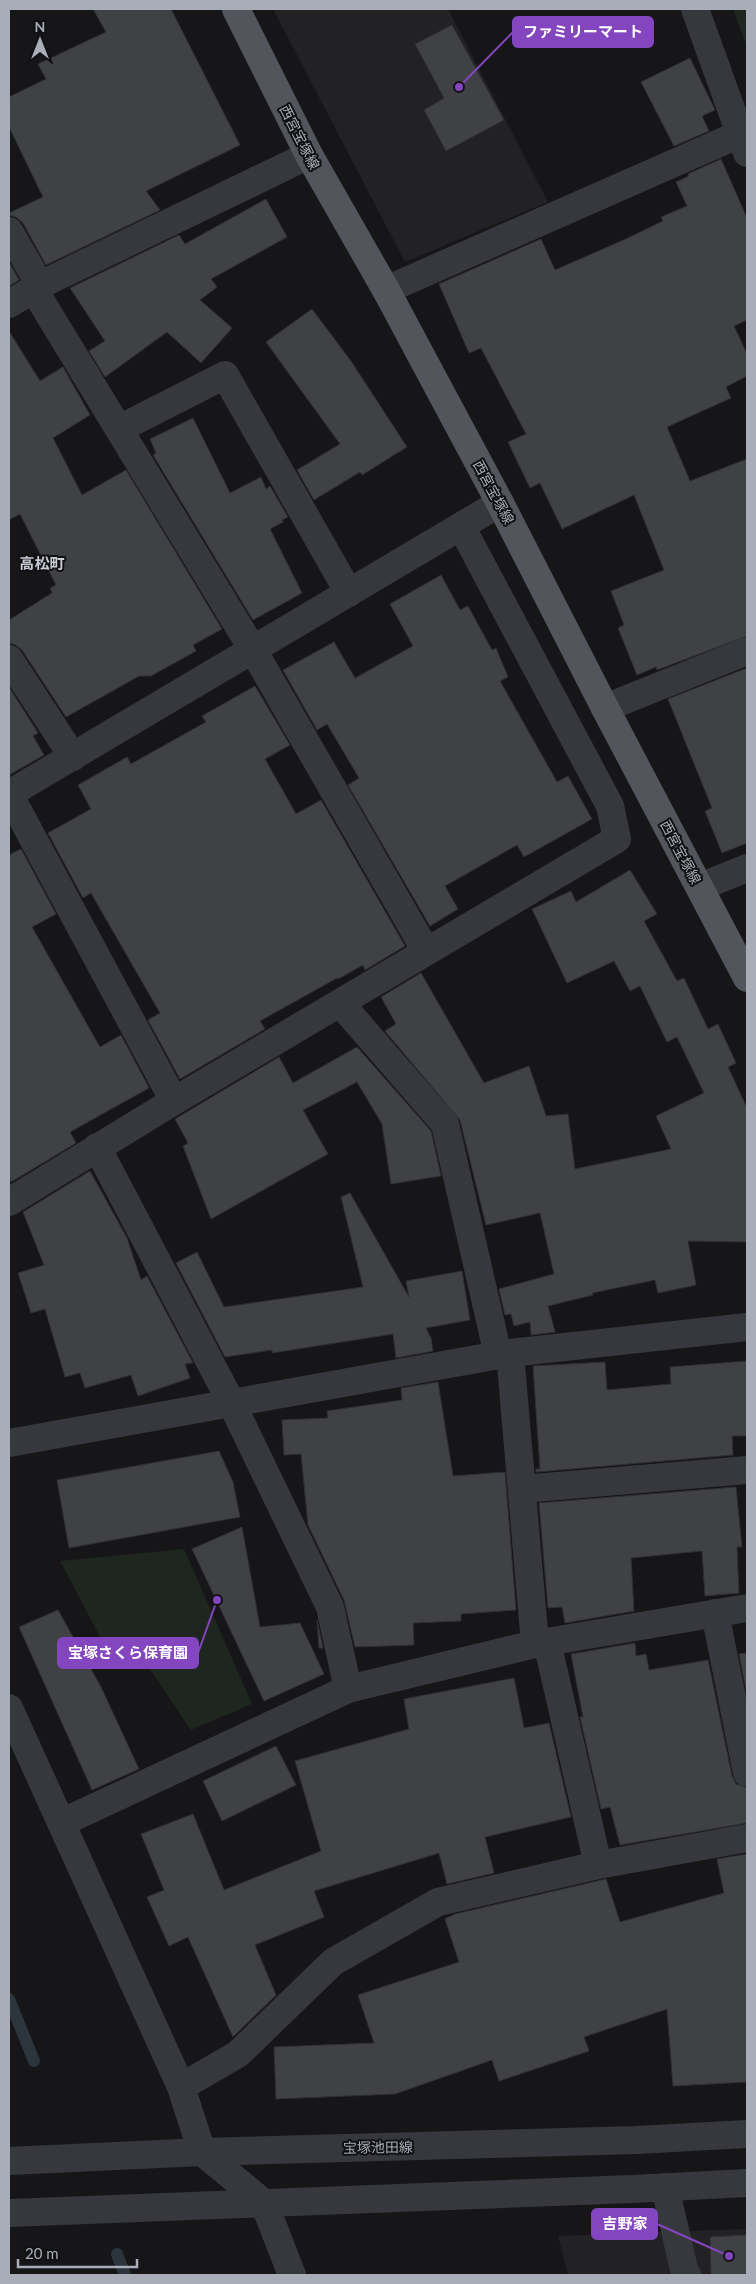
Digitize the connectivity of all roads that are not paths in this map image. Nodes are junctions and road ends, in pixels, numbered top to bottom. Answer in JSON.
{"nodes":[{"id":1,"x":236,"y":9,"type":"edge"},
{"id":2,"x":695,"y":9,"type":"edge"},
{"id":3,"x":744,"y":144,"type":"edge"},
{"id":4,"x":309,"y":155,"type":"junction"},
{"id":5,"x":9,"y":231,"type":"edge"},
{"id":6,"x":36,"y":286,"type":"junction"},
{"id":7,"x":386,"y":290,"type":"junction"},
{"id":8,"x":9,"y":304,"type":"edge"},
{"id":9,"x":119,"y":429,"type":"junction"},
{"id":10,"x":500,"y":503,"type":"junction"},
{"id":11,"x":460,"y":526,"type":"junction"},
{"id":12,"x":349,"y":593,"type":"junction"},
{"id":13,"x":253,"y":650,"type":"junction"},
{"id":14,"x":747,"y":652,"type":"edge"},
{"id":15,"x":9,"y":659,"type":"edge"},
{"id":16,"x":605,"y":708,"type":"junction"},
{"id":17,"x":73,"y":757,"type":"junction"},
{"id":18,"x":9,"y":794,"type":"edge"},
{"id":19,"x":747,"y":868,"type":"edge"},
{"id":20,"x":700,"y":887,"type":"junction"},
{"id":21,"x":426,"y":951,"type":"junction"},
{"id":22,"x":747,"y":978,"type":"edge"},
{"id":23,"x":340,"y":1003,"type":"junction"},
{"id":24,"x":174,"y":1101,"type":"junction"},
{"id":25,"x":97,"y":1148,"type":"junction"},
{"id":26,"x":9,"y":1202,"type":"edge"},
{"id":27,"x":747,"y":1327,"type":"edge"},
{"id":28,"x":504,"y":1354,"type":"junction"},
{"id":29,"x":231,"y":1402,"type":"junction"},
{"id":30,"x":9,"y":1442,"type":"edge"},
{"id":31,"x":747,"y":1470,"type":"edge"},
{"id":32,"x":522,"y":1489,"type":"junction"},
{"id":33,"x":747,"y":1608,"type":"edge"},
{"id":34,"x":715,"y":1613,"type":"junction"},
{"id":35,"x":541,"y":1643,"type":"junction"},
{"id":36,"x":348,"y":1689,"type":"junction"},
{"id":37,"x":9,"y":1708,"type":"edge"},
{"id":38,"x":747,"y":1774,"type":"edge"},
{"id":39,"x":61,"y":1824,"type":"junction"},
{"id":40,"x":747,"y":1838,"type":"edge"},
{"id":41,"x":598,"y":1865,"type":"junction"},
{"id":42,"x":181,"y":2088,"type":"junction"},
{"id":43,"x":747,"y":2134,"type":"edge"},
{"id":44,"x":202,"y":2152,"type":"junction"},
{"id":45,"x":9,"y":2161,"type":"edge"},
{"id":46,"x":747,"y":2183,"type":"edge"},
{"id":47,"x":665,"y":2187,"type":"junction"},
{"id":48,"x":264,"y":2203,"type":"junction"},
{"id":49,"x":9,"y":2213,"type":"edge"},
{"id":50,"x":292,"y":2275,"type":"edge"},
{"id":51,"x":687,"y":2275,"type":"edge"}],
"edges":[{"from":1,"to":4,"type":"main road","name":"西宮宝塚線"},
{"from":2,"to":3,"type":"street"},
{"from":3,"to":7,"type":"street"},
{"from":4,"to":6,"type":"street"},
{"from":4,"to":7,"type":"main road","name":"西宮宝塚線"},
{"from":5,"to":6,"type":"street"},
{"from":6,"to":8,"type":"street"},
{"from":6,"to":9,"type":"street"},
{"from":7,"to":10,"type":"main road","name":"西宮宝塚線"},
{"from":9,"to":12,"type":"street"},
{"from":9,"to":13,"type":"street"},
{"from":10,"to":11,"type":"street"},
{"from":10,"to":16,"type":"main road","name":"西宮宝塚線"},
{"from":11,"to":12,"type":"street"},
{"from":11,"to":21,"type":"street"},
{"from":12,"to":13,"type":"street"},
{"from":13,"to":17,"type":"street"},
{"from":13,"to":21,"type":"street"},
{"from":14,"to":16,"type":"street"},
{"from":15,"to":17,"type":"street"},
{"from":16,"to":20,"type":"main road","name":"西宮宝塚線"},
{"from":17,"to":18,"type":"street"},
{"from":18,"to":24,"type":"street"},
{"from":19,"to":20,"type":"street"},
{"from":20,"to":22,"type":"main road","name":"西宮宝塚線"},
{"from":21,"to":23,"type":"street"},
{"from":23,"to":24,"type":"street"},
{"from":23,"to":28,"type":"street"},
{"from":24,"to":25,"type":"street"},
{"from":25,"to":26,"type":"street"},
{"from":25,"to":29,"type":"street"},
{"from":27,"to":28,"type":"street"},
{"from":28,"to":29,"type":"street"},
{"from":28,"to":32,"type":"street"},
{"from":29,"to":30,"type":"street"},
{"from":29,"to":36,"type":"street"},
{"from":31,"to":32,"type":"street"},
{"from":32,"to":35,"type":"street"},
{"from":33,"to":34,"type":"street"},
{"from":34,"to":35,"type":"street"},
{"from":34,"to":38,"type":"street"},
{"from":35,"to":36,"type":"street"},
{"from":35,"to":41,"type":"street"},
{"from":36,"to":39,"type":"street"},
{"from":37,"to":39,"type":"street"},
{"from":39,"to":42,"type":"street"},
{"from":40,"to":41,"type":"street"},
{"from":41,"to":42,"type":"street"},
{"from":42,"to":44,"type":"street"},
{"from":43,"to":44,"type":"street","name":"宝塚池田線"},
{"from":44,"to":45,"type":"street","name":"宝塚池田線"},
{"from":44,"to":48,"type":"street"},
{"from":46,"to":47,"type":"street"},
{"from":47,"to":48,"type":"street"},
{"from":47,"to":51,"type":"street"},
{"from":48,"to":49,"type":"street"},
{"from":48,"to":50,"type":"street"}]}
